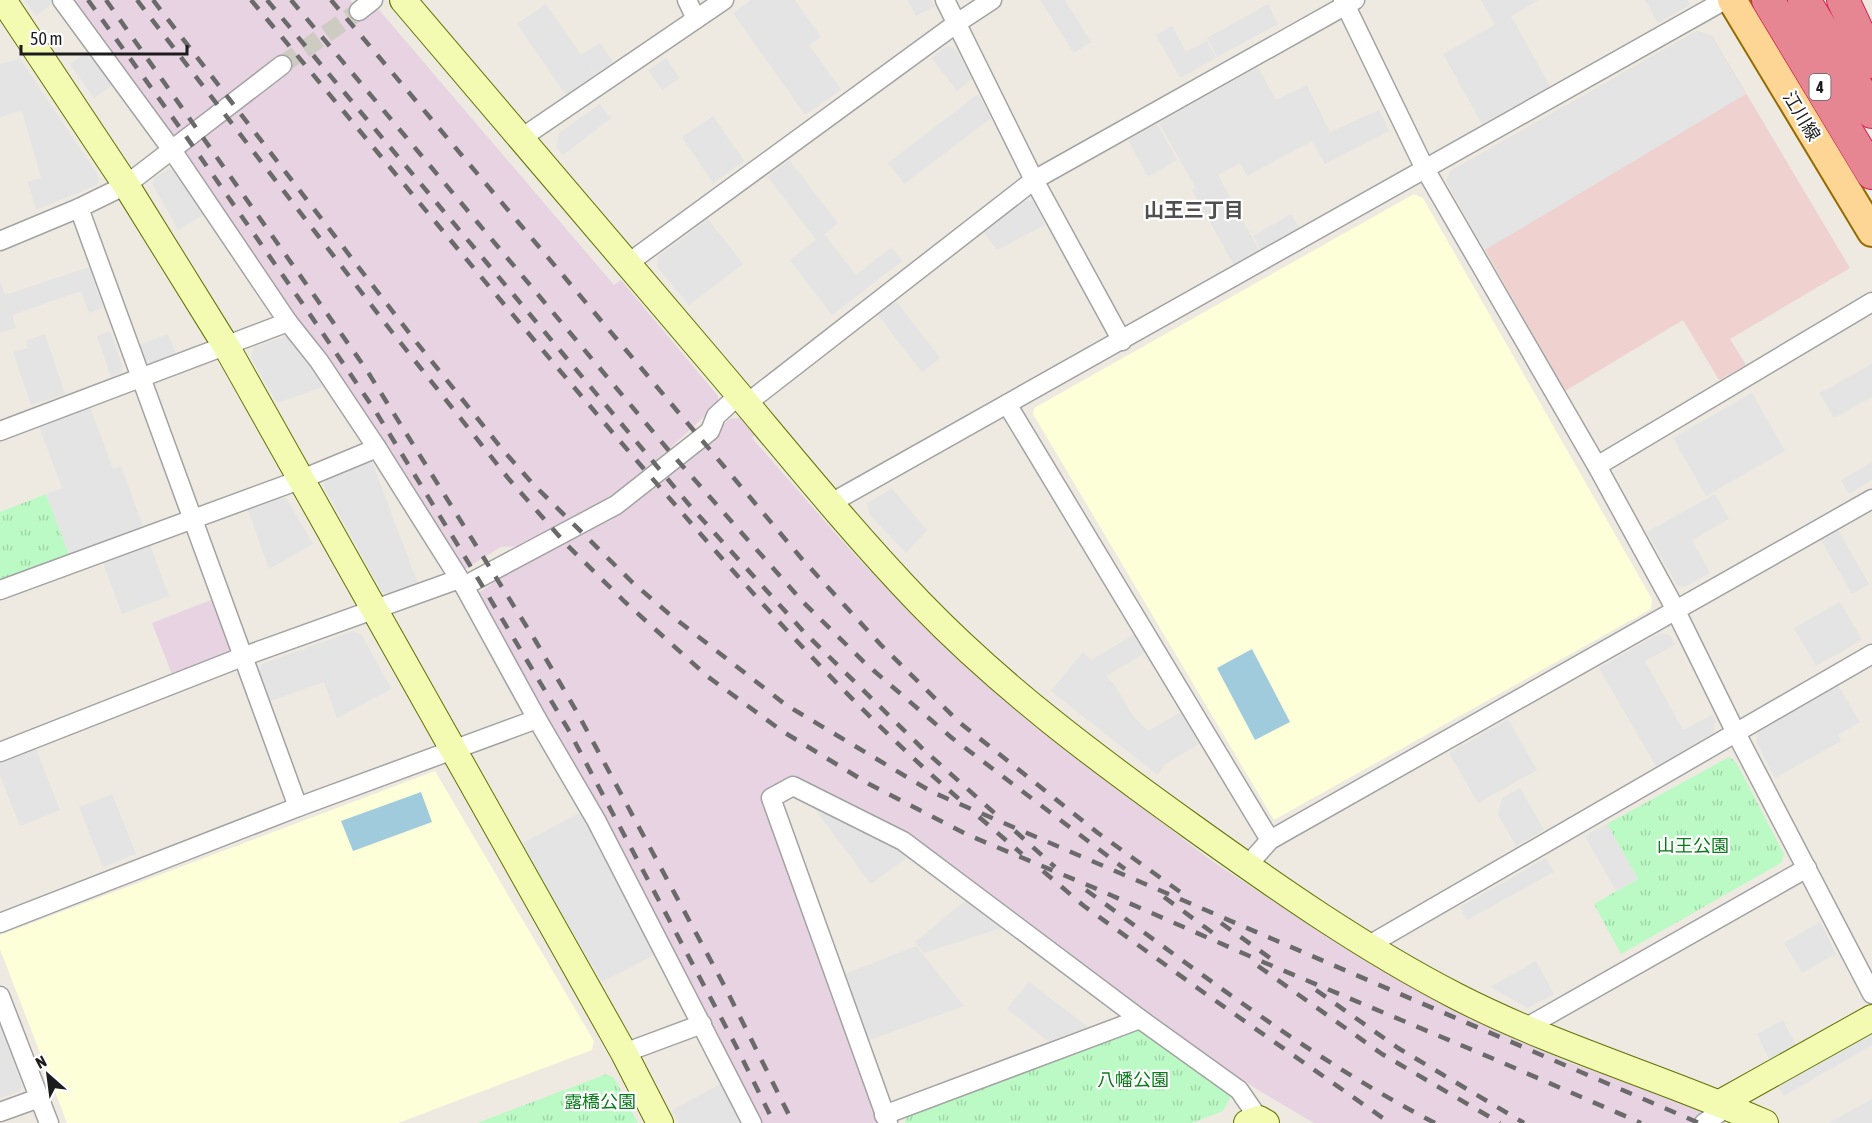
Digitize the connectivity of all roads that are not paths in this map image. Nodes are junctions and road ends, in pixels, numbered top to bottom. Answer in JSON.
{"nodes":[{"id":1,"x":3,"y":0,"type":"edge"},
{"id":2,"x":62,"y":0,"type":"edge"},
{"id":3,"x":403,"y":0,"type":"edge"},
{"id":4,"x":687,"y":0,"type":"edge"},
{"id":5,"x":724,"y":0,"type":"edge"},
{"id":6,"x":945,"y":0,"type":"edge"},
{"id":7,"x":992,"y":0,"type":"edge"},
{"id":8,"x":1725,"y":0,"type":"edge"},
{"id":9,"x":1732,"y":0,"type":"edge"},
{"id":10,"x":1768,"y":0,"type":"edge"},
{"id":11,"x":1804,"y":0,"type":"edge"},
{"id":12,"x":1844,"y":0,"type":"edge"},
{"id":13,"x":1348,"y":2,"type":"edge"},
{"id":14,"x":696,"y":19,"type":"junction"},
{"id":15,"x":957,"y":23,"type":"junction"},
{"id":16,"x":1872,"y":44,"type":"edge"},
{"id":17,"x":1872,"y":62,"type":"edge"},
{"id":18,"x":282,"y":65,"type":"tunnel mouth"},
{"id":19,"x":1872,"y":112,"type":"edge"},
{"id":20,"x":520,"y":139,"type":"junction"},
{"id":21,"x":172,"y":150,"type":"junction"},
{"id":22,"x":1425,"y":169,"type":"junction"},
{"id":23,"x":1872,"y":173,"type":"edge"},
{"id":24,"x":1034,"y":180,"type":"junction"},
{"id":25,"x":126,"y":185,"type":"junction"},
{"id":26,"x":79,"y":208,"type":"junction"},
{"id":27,"x":1872,"y":232,"type":"edge"},
{"id":28,"x":0,"y":241,"type":"edge"},
{"id":29,"x":627,"y":264,"type":"junction"},
{"id":30,"x":1872,"y":302,"type":"edge"},
{"id":31,"x":288,"y":322,"type":"junction"},
{"id":32,"x":1122,"y":341,"type":"junction"},
{"id":33,"x":225,"y":346,"type":"junction"},
{"id":34,"x":141,"y":378,"type":"junction"},
{"id":35,"x":743,"y":400,"type":"junction"},
{"id":36,"x":1007,"y":404,"type":"junction"},
{"id":37,"x":0,"y":431,"type":"edge"},
{"id":38,"x":377,"y":448,"type":"junction"},
{"id":39,"x":1597,"y":466,"type":"junction"},
{"id":40,"x":302,"y":480,"type":"junction"},
{"id":41,"x":1872,"y":499,"type":"edge"},
{"id":42,"x":831,"y":503,"type":"junction"},
{"id":43,"x":191,"y":519,"type":"junction"},
{"id":44,"x":462,"y":583,"type":"junction"},
{"id":45,"x":0,"y":590,"type":"edge"},
{"id":46,"x":376,"y":610,"type":"junction"},
{"id":47,"x":1677,"y":611,"type":"junction"},
{"id":48,"x":1872,"y":654,"type":"edge"},
{"id":49,"x":242,"y":657,"type":"junction"},
{"id":50,"x":537,"y":719,"type":"junction"},
{"id":51,"x":1736,"y":733,"type":"junction"},
{"id":52,"x":453,"y":751,"type":"junction"},
{"id":53,"x":0,"y":752,"type":"edge"},
{"id":54,"x":298,"y":807,"type":"junction"},
{"id":55,"x":1270,"y":840,"type":"junction"},
{"id":56,"x":1247,"y":866,"type":"junction"},
{"id":57,"x":1807,"y":868,"type":"junction"},
{"id":58,"x":0,"y":923,"type":"edge"},
{"id":59,"x":1369,"y":945,"type":"junction"},
{"id":60,"x":1872,"y":994,"type":"edge"},
{"id":61,"x":0,"y":996,"type":"edge"},
{"id":62,"x":1872,"y":1018,"type":"edge"},
{"id":63,"x":1140,"y":1019,"type":"junction"},
{"id":64,"x":702,"y":1024,"type":"junction"},
{"id":65,"x":1525,"y":1028,"type":"junction"},
{"id":66,"x":624,"y":1053,"type":"junction"},
{"id":67,"x":39,"y":1098,"type":"junction"},
{"id":68,"x":1724,"y":1105,"type":"junction"},
{"id":69,"x":0,"y":1112,"type":"edge"},
{"id":70,"x":886,"y":1119,"type":"edge"},
{"id":71,"x":1258,"y":1122,"type":"edge"},
{"id":72,"x":48,"y":1123,"type":"edge"},
{"id":73,"x":660,"y":1123,"type":"edge"},
{"id":74,"x":752,"y":1123,"type":"edge"},
{"id":75,"x":1704,"y":1123,"type":"edge"},
{"id":76,"x":1765,"y":1123,"type":"edge"}],
"edges":[{"from":1,"to":25,"type":"street"},
{"from":2,"to":21,"type":"street"},
{"from":3,"to":20,"type":"street"},
{"from":4,"to":14,"type":"street"},
{"from":5,"to":14,"type":"street"},
{"from":6,"to":15,"type":"street"},
{"from":7,"to":15,"type":"street"},
{"from":8,"to":22,"type":"street"},
{"from":9,"to":27,"type":"main road","name":"江川線"},
{"from":10,"to":23,"type":"highway","number":"4"},
{"from":11,"to":19,"type":"highway","number":"4"},
{"from":12,"to":16,"type":"main road"},
{"from":12,"to":17,"type":"highway"},
{"from":13,"to":22,"type":"street"},
{"from":13,"to":24,"type":"street"},
{"from":14,"to":20,"type":"street"},
{"from":15,"to":24,"type":"street"},
{"from":15,"to":29,"type":"street"},
{"from":18,"to":21,"type":"street"},
{"from":20,"to":29,"type":"street"},
{"from":21,"to":25,"type":"street"},
{"from":21,"to":31,"type":"street"},
{"from":22,"to":32,"type":"street"},
{"from":22,"to":39,"type":"street"},
{"from":24,"to":32,"type":"street"},
{"from":24,"to":35,"type":"street"},
{"from":25,"to":26,"type":"street"},
{"from":25,"to":33,"type":"street"},
{"from":26,"to":28,"type":"street"},
{"from":26,"to":34,"type":"street"},
{"from":29,"to":35,"type":"street"},
{"from":30,"to":39,"type":"street"},
{"from":31,"to":33,"type":"street"},
{"from":31,"to":38,"type":"street"},
{"from":32,"to":36,"type":"street"},
{"from":33,"to":34,"type":"street"},
{"from":33,"to":40,"type":"street"},
{"from":34,"to":37,"type":"street"},
{"from":34,"to":43,"type":"street"},
{"from":35,"to":42,"type":"street"},
{"from":35,"to":44,"type":"street"},
{"from":36,"to":42,"type":"street"},
{"from":36,"to":55,"type":"street"},
{"from":38,"to":40,"type":"street"},
{"from":38,"to":44,"type":"street"},
{"from":39,"to":47,"type":"street"},
{"from":40,"to":43,"type":"street"},
{"from":40,"to":46,"type":"street"},
{"from":41,"to":47,"type":"street"},
{"from":42,"to":56,"type":"street"},
{"from":43,"to":45,"type":"street"},
{"from":43,"to":49,"type":"street"},
{"from":44,"to":46,"type":"street"},
{"from":44,"to":50,"type":"street"},
{"from":46,"to":49,"type":"street"},
{"from":46,"to":52,"type":"street"},
{"from":47,"to":51,"type":"street"},
{"from":47,"to":55,"type":"street"},
{"from":48,"to":51,"type":"street"},
{"from":49,"to":53,"type":"street"},
{"from":49,"to":54,"type":"street"},
{"from":50,"to":52,"type":"street"},
{"from":50,"to":64,"type":"street"},
{"from":51,"to":57,"type":"street"},
{"from":51,"to":59,"type":"street"},
{"from":52,"to":54,"type":"street"},
{"from":52,"to":66,"type":"street"},
{"from":54,"to":58,"type":"street"},
{"from":55,"to":56,"type":"street"},
{"from":56,"to":59,"type":"street"},
{"from":57,"to":60,"type":"street"},
{"from":57,"to":65,"type":"street"},
{"from":59,"to":65,"type":"street"},
{"from":61,"to":67,"type":"street"},
{"from":62,"to":68,"type":"street"},
{"from":63,"to":70,"type":"street"},
{"from":63,"to":70,"type":"street"},
{"from":63,"to":71,"type":"street"},
{"from":64,"to":66,"type":"street"},
{"from":64,"to":74,"type":"street"},
{"from":65,"to":68,"type":"street"},
{"from":66,"to":73,"type":"street"},
{"from":67,"to":69,"type":"street"},
{"from":67,"to":72,"type":"street"},
{"from":68,"to":75,"type":"street"},
{"from":68,"to":76,"type":"street"}]}
